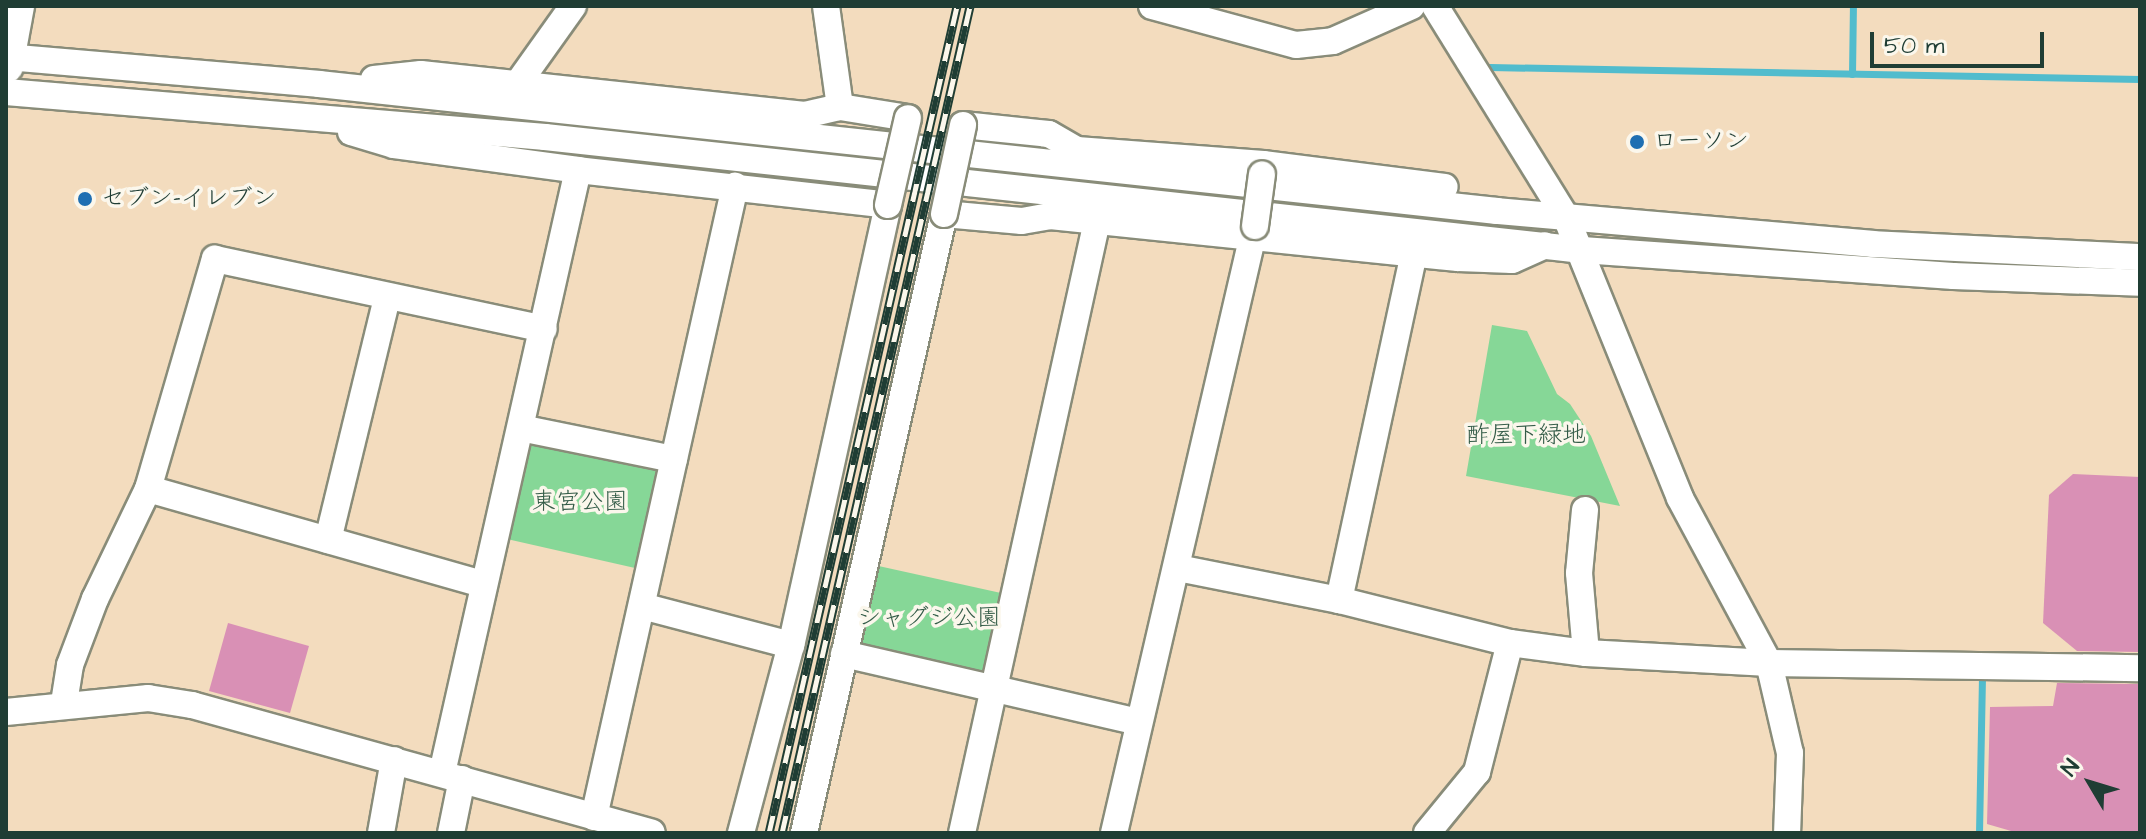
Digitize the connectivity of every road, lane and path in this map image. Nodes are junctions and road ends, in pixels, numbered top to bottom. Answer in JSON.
{"nodes":[{"id":1,"x":17,"y":6,"type":"edge"},
{"id":2,"x":573,"y":6,"type":"edge"},
{"id":3,"x":826,"y":6,"type":"edge"},
{"id":4,"x":1152,"y":6,"type":"edge"},
{"id":5,"x":1412,"y":6,"type":"edge"},
{"id":6,"x":1435,"y":6,"type":"edge"},
{"id":7,"x":7,"y":60,"type":"edge"},
{"id":8,"x":319,"y":84,"type":"junction"},
{"id":9,"x":516,"y":86,"type":"junction"},
{"id":10,"x":6,"y":92,"type":"edge"},
{"id":11,"x":840,"y":107,"type":"junction"},
{"id":12,"x":310,"y":118,"type":"junction"},
{"id":13,"x":1262,"y":169,"type":"junction"},
{"id":14,"x":578,"y":170,"type":"junction"},
{"id":15,"x":735,"y":186,"type":"junction"},
{"id":16,"x":888,"y":205,"type":"junction"},
{"id":17,"x":944,"y":214,"type":"junction"},
{"id":18,"x":1537,"y":214,"type":"junction"},
{"id":19,"x":1566,"y":217,"type":"junction"},
{"id":20,"x":1097,"y":221,"type":"junction"},
{"id":21,"x":1254,"y":232,"type":"junction"},
{"id":22,"x":1545,"y":245,"type":"junction"},
{"id":23,"x":1582,"y":250,"type":"junction"},
{"id":24,"x":1414,"y":254,"type":"junction"},
{"id":25,"x":2140,"y":257,"type":"edge"},
{"id":26,"x":2140,"y":283,"type":"edge"},
{"id":27,"x":387,"y":298,"type":"junction"},
{"id":28,"x":544,"y":329,"type":"junction"},
{"id":29,"x":521,"y":428,"type":"junction"},
{"id":30,"x":674,"y":459,"type":"junction"},
{"id":31,"x":148,"y":489,"type":"junction"},
{"id":32,"x":1585,"y":510,"type":"dead end"},
{"id":33,"x":328,"y":540,"type":"junction"},
{"id":34,"x":1178,"y":568,"type":"junction"},
{"id":35,"x":482,"y":584,"type":"junction"},
{"id":36,"x":1339,"y":600,"type":"junction"},
{"id":37,"x":642,"y":606,"type":"junction"},
{"id":38,"x":1510,"y":643,"type":"junction"},
{"id":39,"x":791,"y":645,"type":"junction"},
{"id":40,"x":1586,"y":653,"type":"junction"},
{"id":41,"x":844,"y":654,"type":"junction"},
{"id":42,"x":1769,"y":663,"type":"junction"},
{"id":43,"x":2140,"y":668,"type":"edge"},
{"id":44,"x":994,"y":689,"type":"junction"},
{"id":45,"x":64,"y":703,"type":"junction"},
{"id":46,"x":6,"y":712,"type":"edge"},
{"id":47,"x":1138,"y":722,"type":"junction"},
{"id":48,"x":394,"y":760,"type":"junction"},
{"id":49,"x":452,"y":776,"type":"junction"},
{"id":50,"x":594,"y":817,"type":"junction"},
{"id":51,"x":639,"y":831,"type":"edge"},
{"id":52,"x":381,"y":833,"type":"edge"},
{"id":53,"x":451,"y":833,"type":"edge"},
{"id":54,"x":741,"y":833,"type":"edge"},
{"id":55,"x":804,"y":833,"type":"edge"},
{"id":56,"x":962,"y":833,"type":"edge"},
{"id":57,"x":1114,"y":833,"type":"edge"},
{"id":58,"x":1427,"y":833,"type":"edge"},
{"id":59,"x":1787,"y":833,"type":"edge"}],
"edges":[{"from":1,"to":7,"type":"main road"},
{"from":2,"to":9,"type":"street"},
{"from":3,"to":11,"type":"street"},
{"from":4,"to":5,"type":"street"},
{"from":6,"to":19,"type":"street"},
{"from":7,"to":8,"type":"street"},
{"from":8,"to":9,"type":"street"},
{"from":8,"to":18,"type":"street"},
{"from":9,"to":11,"type":"street"},
{"from":10,"to":12,"type":"street"},
{"from":11,"to":16,"type":"street","bridge":true},
{"from":12,"to":14,"type":"street"},
{"from":12,"to":22,"type":"street"},
{"from":13,"to":17,"type":"street","bridge":true},
{"from":13,"to":18,"type":"street"},
{"from":13,"to":21,"type":"street","bridge":true},
{"from":14,"to":15,"type":"street"},
{"from":14,"to":28,"type":"street"},
{"from":15,"to":16,"type":"street"},
{"from":15,"to":30,"type":"street"},
{"from":16,"to":39,"type":"street"},
{"from":17,"to":20,"type":"street"},
{"from":17,"to":41,"type":"street"},
{"from":18,"to":19,"type":"street"},
{"from":19,"to":23,"type":"street"},
{"from":19,"to":25,"type":"street"},
{"from":20,"to":21,"type":"street"},
{"from":20,"to":44,"type":"street"},
{"from":21,"to":24,"type":"street"},
{"from":21,"to":34,"type":"street"},
{"from":22,"to":23,"type":"street"},
{"from":22,"to":24,"type":"street"},
{"from":23,"to":26,"type":"street"},
{"from":23,"to":42,"type":"street"},
{"from":24,"to":36,"type":"street"},
{"from":27,"to":28,"type":"street"},
{"from":27,"to":31,"type":"street"},
{"from":27,"to":33,"type":"street"},
{"from":28,"to":29,"type":"street"},
{"from":29,"to":30,"type":"street"},
{"from":29,"to":35,"type":"street"},
{"from":30,"to":37,"type":"street"},
{"from":31,"to":33,"type":"street"},
{"from":31,"to":45,"type":"street"},
{"from":32,"to":40,"type":"street"},
{"from":33,"to":35,"type":"street"},
{"from":34,"to":36,"type":"street"},
{"from":34,"to":47,"type":"street"},
{"from":35,"to":49,"type":"street"},
{"from":36,"to":38,"type":"street"},
{"from":37,"to":39,"type":"street"},
{"from":37,"to":50,"type":"street"},
{"from":38,"to":40,"type":"street"},
{"from":38,"to":58,"type":"street"},
{"from":39,"to":54,"type":"street"},
{"from":40,"to":42,"type":"street"},
{"from":41,"to":44,"type":"street"},
{"from":41,"to":55,"type":"street"},
{"from":42,"to":43,"type":"street"},
{"from":42,"to":59,"type":"street"},
{"from":44,"to":47,"type":"street"},
{"from":44,"to":56,"type":"street"},
{"from":45,"to":46,"type":"street"},
{"from":45,"to":48,"type":"street"},
{"from":47,"to":57,"type":"street"},
{"from":48,"to":49,"type":"street"},
{"from":48,"to":52,"type":"street"},
{"from":49,"to":50,"type":"street"},
{"from":49,"to":53,"type":"street"},
{"from":50,"to":51,"type":"street"}]}
